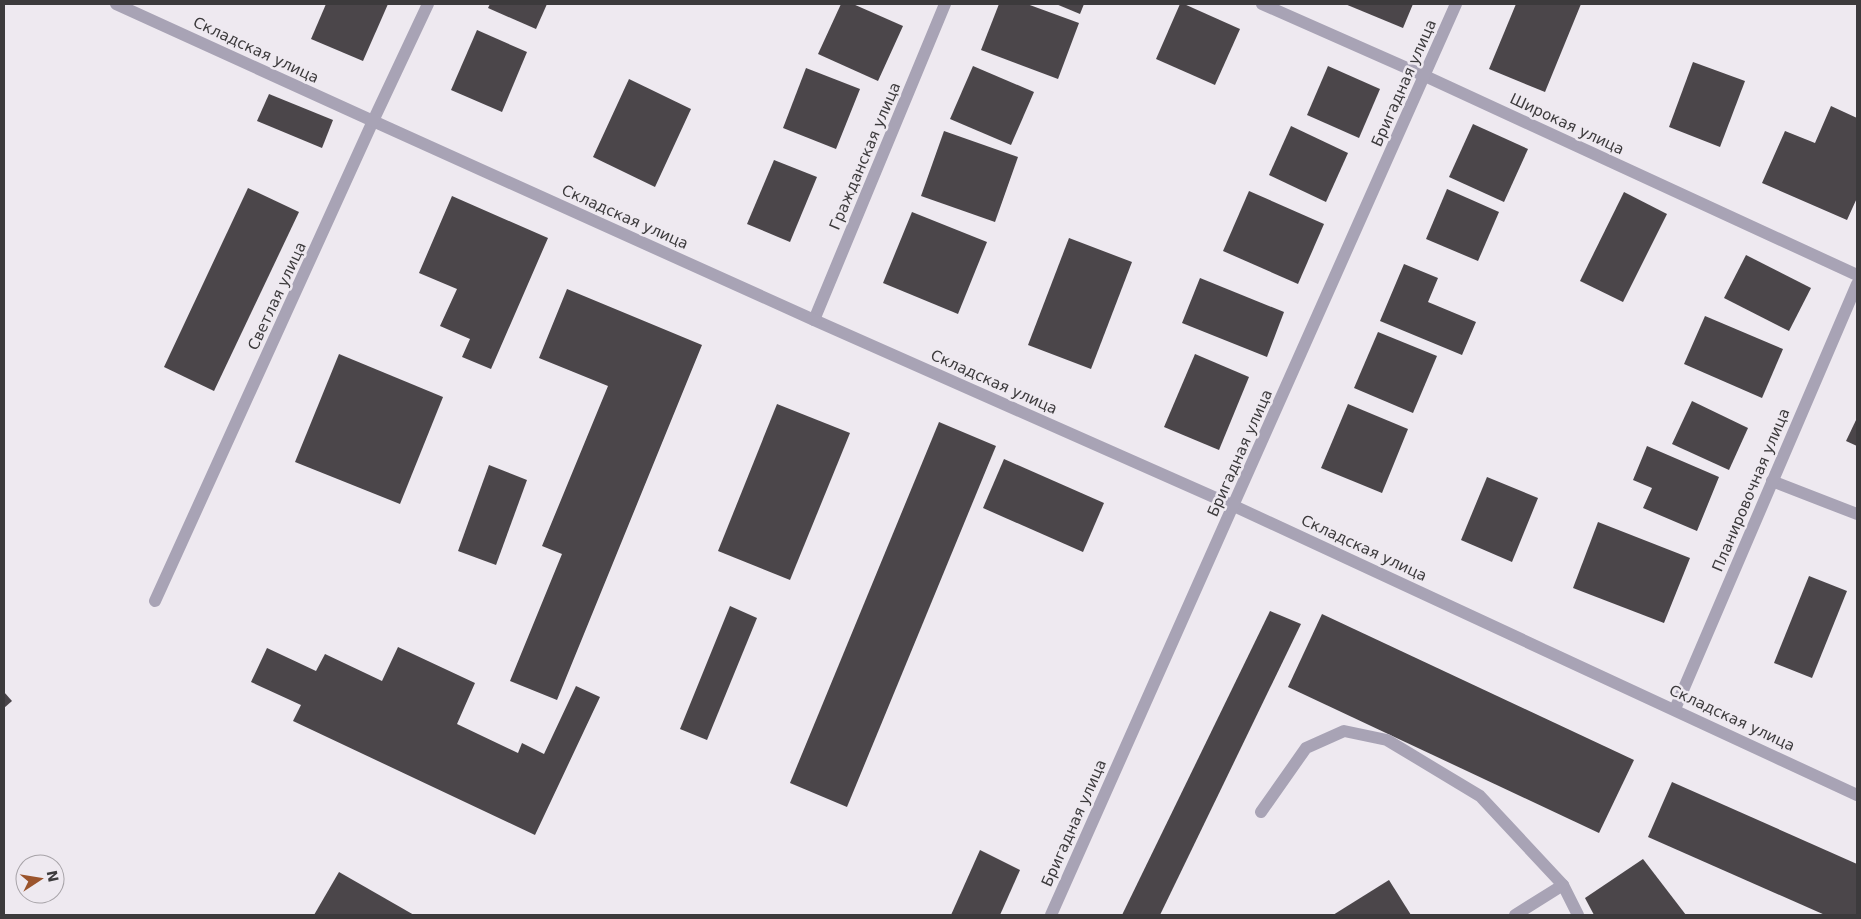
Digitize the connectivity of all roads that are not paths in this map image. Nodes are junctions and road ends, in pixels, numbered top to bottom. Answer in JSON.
{"nodes":[{"id":1,"x":116,"y":4,"type":"edge"},
{"id":2,"x":428,"y":4,"type":"edge"},
{"id":3,"x":945,"y":4,"type":"edge"},
{"id":4,"x":1262,"y":4,"type":"edge"},
{"id":5,"x":1456,"y":4,"type":"edge"},
{"id":6,"x":1425,"y":76,"type":"junction"},
{"id":7,"x":373,"y":121,"type":"junction"},
{"id":8,"x":1857,"y":275,"type":"edge"},
{"id":9,"x":1857,"y":284,"type":"edge"},
{"id":10,"x":814,"y":320,"type":"junction"},
{"id":11,"x":1772,"y":481,"type":"junction"},
{"id":12,"x":1234,"y":506,"type":"junction"},
{"id":13,"x":1857,"y":514,"type":"edge"},
{"id":14,"x":155,"y":601,"type":"dead end"},
{"id":15,"x":1675,"y":709,"type":"junction"},
{"id":16,"x":1857,"y":794,"type":"edge"},
{"id":17,"x":1261,"y":812,"type":"dead end"},
{"id":18,"x":1563,"y":885,"type":"junction"},
{"id":19,"x":1051,"y":915,"type":"edge"},
{"id":20,"x":1514,"y":915,"type":"edge"},
{"id":21,"x":1578,"y":915,"type":"edge"}],
"edges":[{"from":1,"to":7,"type":"street","name":"Складская улица"},
{"from":2,"to":7,"type":"street","name":"Светлая улица"},
{"from":3,"to":10,"type":"street","name":"Гражданская улица"},
{"from":4,"to":6,"type":"street","name":"Широкая улица"},
{"from":5,"to":6,"type":"street","name":"Бригадная улица"},
{"from":6,"to":8,"type":"street","name":"Широкая улица"},
{"from":6,"to":12,"type":"street","name":"Бригадная улица"},
{"from":7,"to":10,"type":"street","name":"Складская улица"},
{"from":7,"to":14,"type":"street","name":"Светлая улица"},
{"from":9,"to":11,"type":"street","name":"Планировочная улица"},
{"from":10,"to":12,"type":"street","name":"Складская улица"},
{"from":11,"to":13,"type":"street"},
{"from":11,"to":15,"type":"street","name":"Планировочная улица"},
{"from":12,"to":15,"type":"street","name":"Складская улица"},
{"from":12,"to":19,"type":"street","name":"Бригадная улица"},
{"from":15,"to":16,"type":"street","name":"Складская улица"},
{"from":17,"to":18,"type":"street"},
{"from":18,"to":20,"type":"street"},
{"from":18,"to":21,"type":"street"}]}
